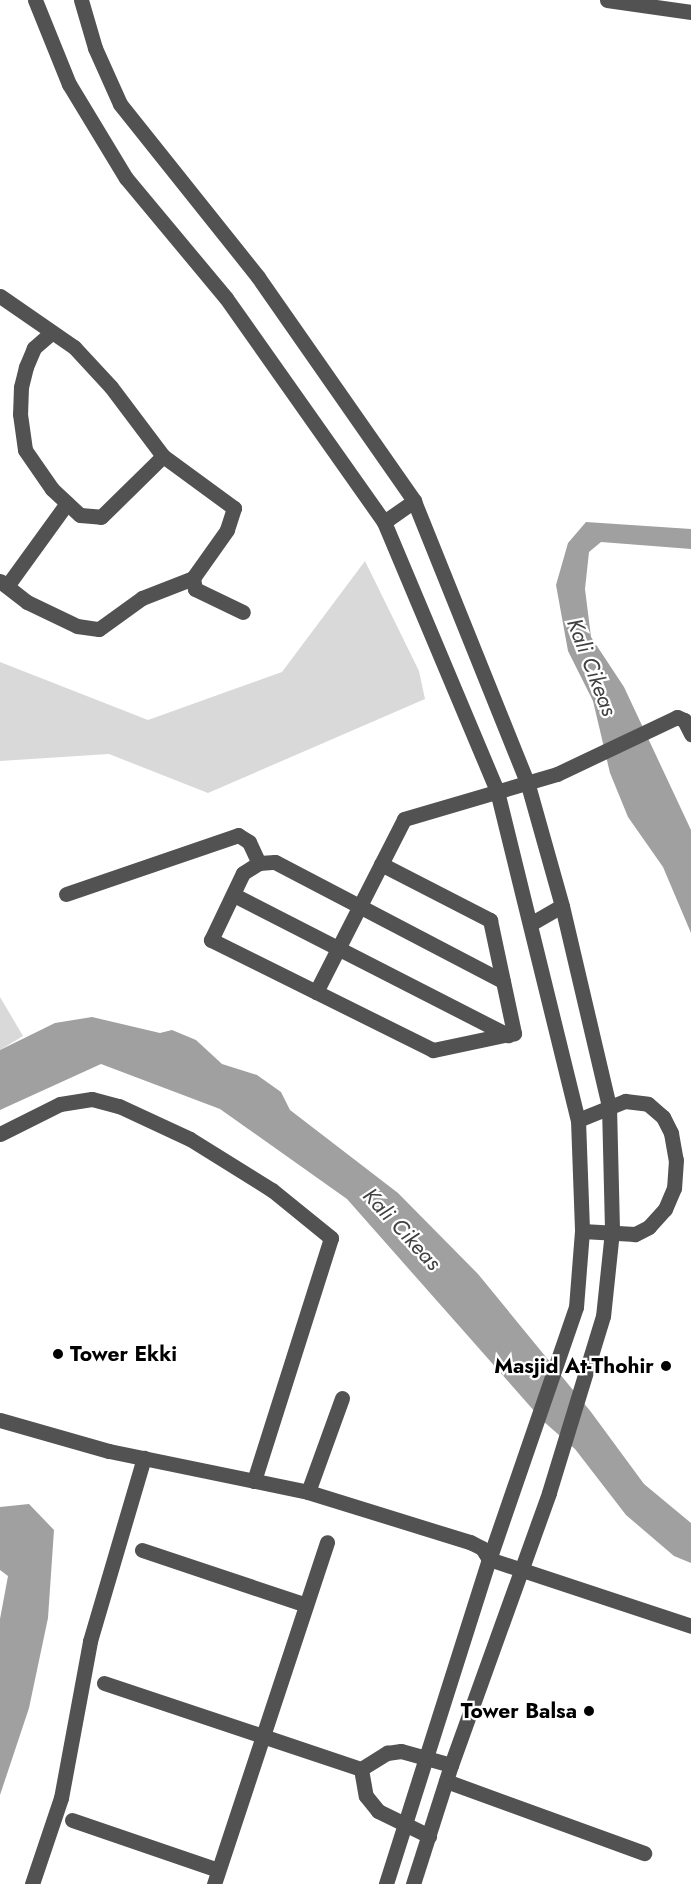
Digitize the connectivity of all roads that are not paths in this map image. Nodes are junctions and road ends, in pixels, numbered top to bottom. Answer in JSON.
{"nodes":[{"id":1,"x":35,"y":0,"type":"edge"},
{"id":2,"x":81,"y":0,"type":"edge"},
{"id":3,"x":607,"y":0,"type":"edge"},
{"id":4,"x":691,"y":12,"type":"edge"},
{"id":5,"x":0,"y":296,"type":"edge"},
{"id":6,"x":51,"y":333,"type":"junction"},
{"id":7,"x":163,"y":456,"type":"junction"},
{"id":8,"x":414,"y":501,"type":"junction"},
{"id":9,"x":67,"y":503,"type":"junction"},
{"id":10,"x":384,"y":522,"type":"junction"},
{"id":11,"x":193,"y":578,"type":"junction"},
{"id":12,"x":3,"y":584,"type":"edge"},
{"id":13,"x":243,"y":612,"type":"dead end"},
{"id":14,"x":691,"y":734,"type":"edge"},
{"id":15,"x":528,"y":784,"type":"junction"},
{"id":16,"x":497,"y":791,"type":"junction"},
{"id":17,"x":259,"y":862,"type":"junction"},
{"id":18,"x":381,"y":864,"type":"junction"},
{"id":19,"x":66,"y":894,"type":"dead end"},
{"id":20,"x":234,"y":895,"type":"junction"},
{"id":21,"x":359,"y":906,"type":"junction"},
{"id":22,"x":562,"y":906,"type":"junction"},
{"id":23,"x":532,"y":923,"type":"junction"},
{"id":24,"x":338,"y":948,"type":"junction"},
{"id":25,"x":503,"y":981,"type":"junction"},
{"id":26,"x":316,"y":992,"type":"junction"},
{"id":27,"x":508,"y":1035,"type":"junction"},
{"id":28,"x":609,"y":1106,"type":"junction"},
{"id":29,"x":578,"y":1120,"type":"junction"},
{"id":30,"x":0,"y":1134,"type":"edge"},
{"id":31,"x":582,"y":1231,"type":"junction"},
{"id":32,"x":612,"y":1232,"type":"junction"},
{"id":33,"x":342,"y":1398,"type":"dead end"},
{"id":34,"x":0,"y":1420,"type":"edge"},
{"id":35,"x":144,"y":1458,"type":"junction"},
{"id":36,"x":254,"y":1481,"type":"junction"},
{"id":37,"x":308,"y":1492,"type":"junction"},
{"id":38,"x":327,"y":1542,"type":"dead end"},
{"id":39,"x":142,"y":1550,"type":"dead end"},
{"id":40,"x":489,"y":1559,"type":"junction"},
{"id":41,"x":520,"y":1570,"type":"junction"},
{"id":42,"x":306,"y":1605,"type":"junction"},
{"id":43,"x":691,"y":1626,"type":"edge"},
{"id":44,"x":104,"y":1683,"type":"dead end"},
{"id":45,"x":263,"y":1736,"type":"junction"},
{"id":46,"x":427,"y":1756,"type":"junction"},
{"id":47,"x":451,"y":1765,"type":"junction"},
{"id":48,"x":361,"y":1769,"type":"junction"},
{"id":49,"x":446,"y":1781,"type":"junction"},
{"id":50,"x":72,"y":1820,"type":"dead end"},
{"id":51,"x":404,"y":1825,"type":"junction"},
{"id":52,"x":429,"y":1836,"type":"junction"},
{"id":53,"x":644,"y":1853,"type":"dead end"},
{"id":54,"x":216,"y":1877,"type":"edge"},
{"id":55,"x":32,"y":1884,"type":"edge"},
{"id":56,"x":386,"y":1884,"type":"edge"},
{"id":57,"x":413,"y":1884,"type":"edge"}],
"edges":[{"from":1,"to":10,"type":"street"},
{"from":2,"to":8,"type":"street"},
{"from":3,"to":4,"type":"street"},
{"from":5,"to":6,"type":"street"},
{"from":6,"to":7,"type":"street"},
{"from":6,"to":9,"type":"street"},
{"from":7,"to":9,"type":"street"},
{"from":7,"to":11,"type":"street"},
{"from":8,"to":10,"type":"street"},
{"from":8,"to":15,"type":"street"},
{"from":9,"to":12,"type":"street"},
{"from":10,"to":16,"type":"street"},
{"from":11,"to":12,"type":"street"},
{"from":11,"to":13,"type":"street"},
{"from":14,"to":15,"type":"street"},
{"from":15,"to":16,"type":"street"},
{"from":15,"to":22,"type":"street"},
{"from":16,"to":18,"type":"street"},
{"from":16,"to":23,"type":"street"},
{"from":17,"to":19,"type":"street"},
{"from":17,"to":20,"type":"street"},
{"from":17,"to":21,"type":"street"},
{"from":18,"to":21,"type":"street"},
{"from":18,"to":25,"type":"street"},
{"from":20,"to":24,"type":"street"},
{"from":20,"to":26,"type":"street"},
{"from":21,"to":24,"type":"street"},
{"from":21,"to":25,"type":"street"},
{"from":22,"to":23,"type":"street"},
{"from":22,"to":28,"type":"street"},
{"from":23,"to":29,"type":"street"},
{"from":24,"to":26,"type":"street"},
{"from":24,"to":27,"type":"street"},
{"from":25,"to":27,"type":"street"},
{"from":26,"to":27,"type":"street"},
{"from":28,"to":29,"type":"street"},
{"from":28,"to":32,"type":"street"},
{"from":28,"to":32,"type":"street"},
{"from":29,"to":31,"type":"street"},
{"from":30,"to":36,"type":"street"},
{"from":31,"to":32,"type":"street"},
{"from":31,"to":40,"type":"street"},
{"from":32,"to":41,"type":"street"},
{"from":33,"to":37,"type":"street"},
{"from":34,"to":35,"type":"street"},
{"from":35,"to":36,"type":"street"},
{"from":35,"to":55,"type":"street"},
{"from":36,"to":37,"type":"street"},
{"from":37,"to":40,"type":"street"},
{"from":38,"to":42,"type":"street"},
{"from":39,"to":42,"type":"street"},
{"from":40,"to":41,"type":"street"},
{"from":40,"to":46,"type":"street"},
{"from":41,"to":43,"type":"street"},
{"from":41,"to":47,"type":"street"},
{"from":42,"to":45,"type":"street"},
{"from":44,"to":45,"type":"street"},
{"from":45,"to":48,"type":"street"},
{"from":45,"to":54,"type":"street"},
{"from":46,"to":47,"type":"street"},
{"from":46,"to":48,"type":"street"},
{"from":46,"to":51,"type":"street"},
{"from":47,"to":49,"type":"street"},
{"from":48,"to":51,"type":"street"},
{"from":49,"to":52,"type":"street"},
{"from":49,"to":53,"type":"street"},
{"from":50,"to":54,"type":"street"},
{"from":51,"to":52,"type":"street"},
{"from":51,"to":56,"type":"street"},
{"from":52,"to":57,"type":"street"}]}
